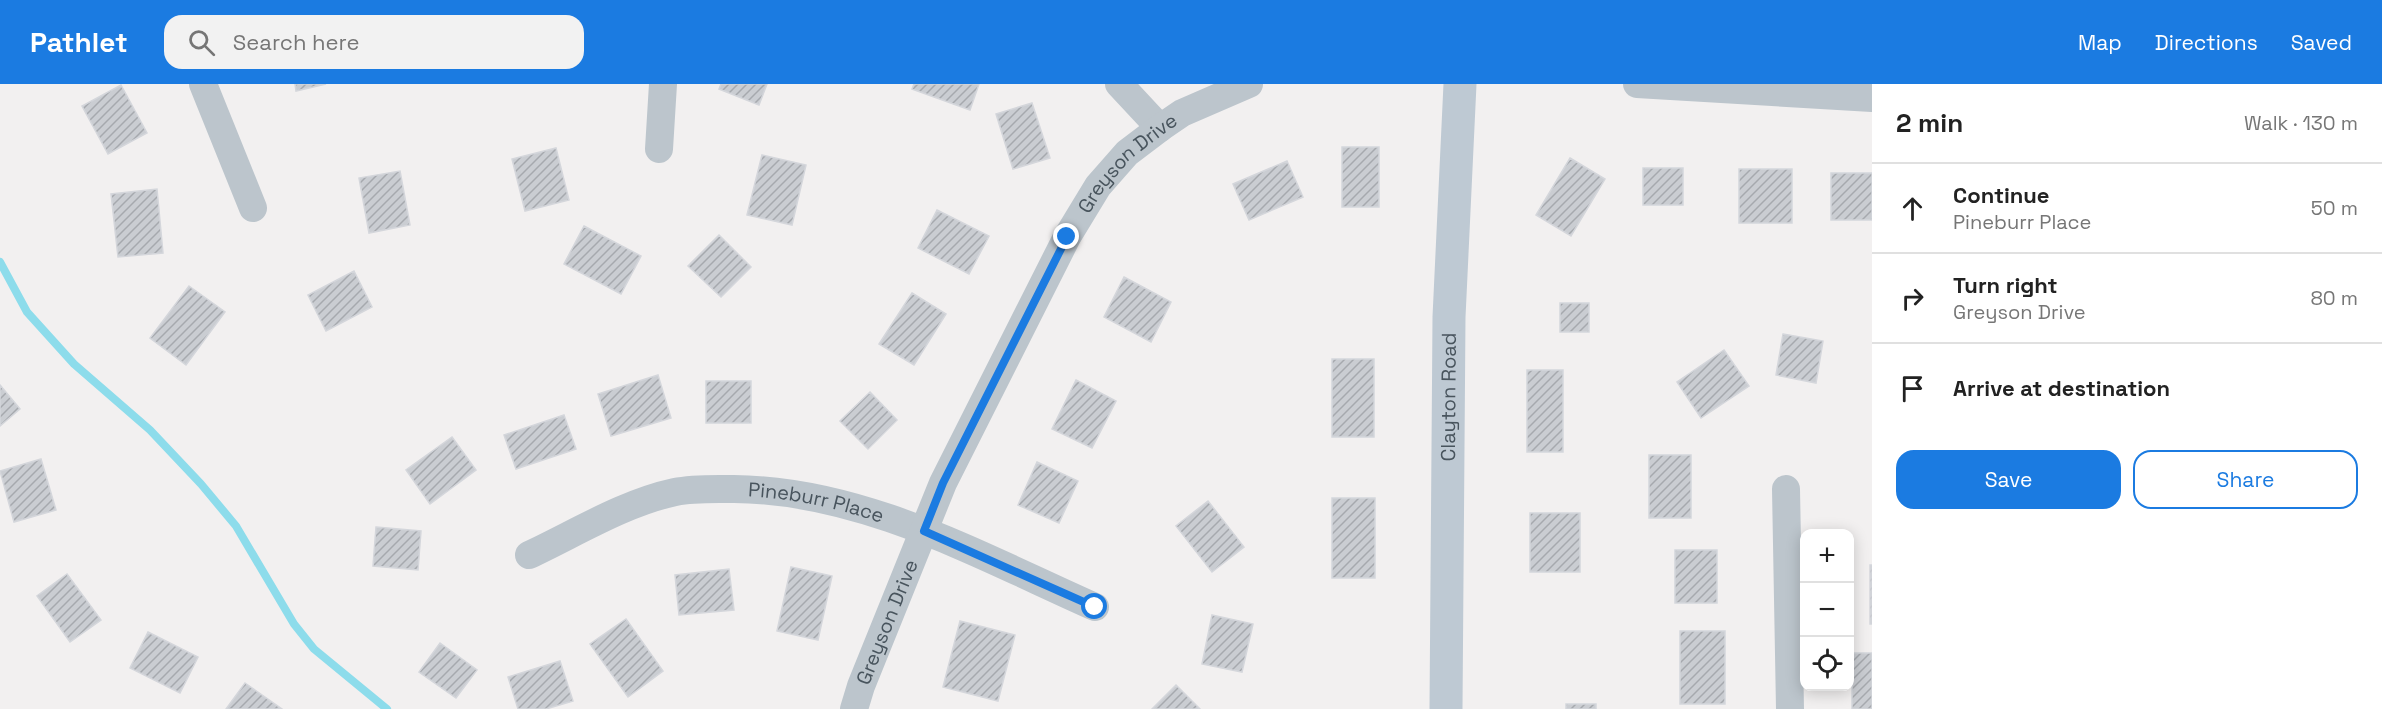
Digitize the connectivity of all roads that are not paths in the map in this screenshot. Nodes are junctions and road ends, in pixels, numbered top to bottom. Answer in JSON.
{"nodes":[{"id":1,"x":203,"y":84,"type":"edge"},
{"id":2,"x":663,"y":84,"type":"edge"},
{"id":3,"x":1119,"y":84,"type":"edge"},
{"id":4,"x":1249,"y":84,"type":"edge"},
{"id":5,"x":1460,"y":84,"type":"edge"},
{"id":6,"x":1637,"y":84,"type":"edge"},
{"id":7,"x":1872,"y":98,"type":"edge"},
{"id":8,"x":1160,"y":128,"type":"junction"},
{"id":9,"x":659,"y":149,"type":"dead end"},
{"id":10,"x":254,"y":208,"type":"dead end"},
{"id":11,"x":1786,"y":489,"type":"dead end"},
{"id":12,"x":924,"y":531,"type":"junction"},
{"id":13,"x":529,"y":555,"type":"dead end"},
{"id":14,"x":1095,"y":607,"type":"dead end"},
{"id":15,"x":854,"y":709,"type":"edge"},
{"id":16,"x":1446,"y":709,"type":"edge"},
{"id":17,"x":1790,"y":709,"type":"edge"}],
"edges":[{"from":1,"to":10,"type":"street"},
{"from":2,"to":9,"type":"street"},
{"from":3,"to":8,"type":"street"},
{"from":4,"to":8,"type":"street","name":"Greyson Drive"},
{"from":5,"to":16,"type":"street","name":"Clayton Road"},
{"from":6,"to":7,"type":"street"},
{"from":8,"to":12,"type":"street","name":"Greyson Drive"},
{"from":11,"to":17,"type":"street"},
{"from":12,"to":13,"type":"street","name":"Pineburr Place"},
{"from":12,"to":14,"type":"street","name":"Pineburr Place"},
{"from":12,"to":15,"type":"street","name":"Greyson Drive"}]}
